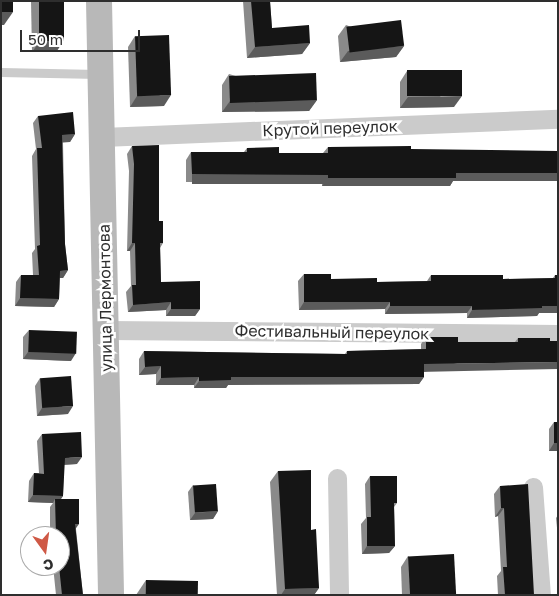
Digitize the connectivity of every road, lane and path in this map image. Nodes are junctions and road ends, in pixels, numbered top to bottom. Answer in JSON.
{"nodes":[{"id":1,"x":99,"y":1,"type":"edge"},
{"id":2,"x":1,"y":72,"type":"edge"},
{"id":3,"x":101,"y":74,"type":"junction"},
{"id":4,"x":558,"y":120,"type":"edge"},
{"id":5,"x":102,"y":137,"type":"junction"},
{"id":6,"x":106,"y":330,"type":"junction"},
{"id":7,"x":558,"y":334,"type":"edge"},
{"id":8,"x":337,"y":478,"type":"dead end"},
{"id":9,"x":532,"y":487,"type":"dead end"},
{"id":10,"x":111,"y":595,"type":"edge"},
{"id":11,"x":339,"y":595,"type":"edge"},
{"id":12,"x":542,"y":595,"type":"edge"}],
"edges":[{"from":1,"to":3,"type":"street","name":"улица Лермонтова"},
{"from":2,"to":3,"type":"lane"},
{"from":3,"to":5,"type":"street","name":"улица Лермонтова"},
{"from":4,"to":5,"type":"street","name":"Крутой переулок"},
{"from":5,"to":6,"type":"street","name":"улица Лермонтова"},
{"from":6,"to":7,"type":"street","name":"Фестивальный переулок"},
{"from":6,"to":10,"type":"street","name":"улица Лермонтова"},
{"from":8,"to":11,"type":"street"},
{"from":9,"to":12,"type":"street"}]}
